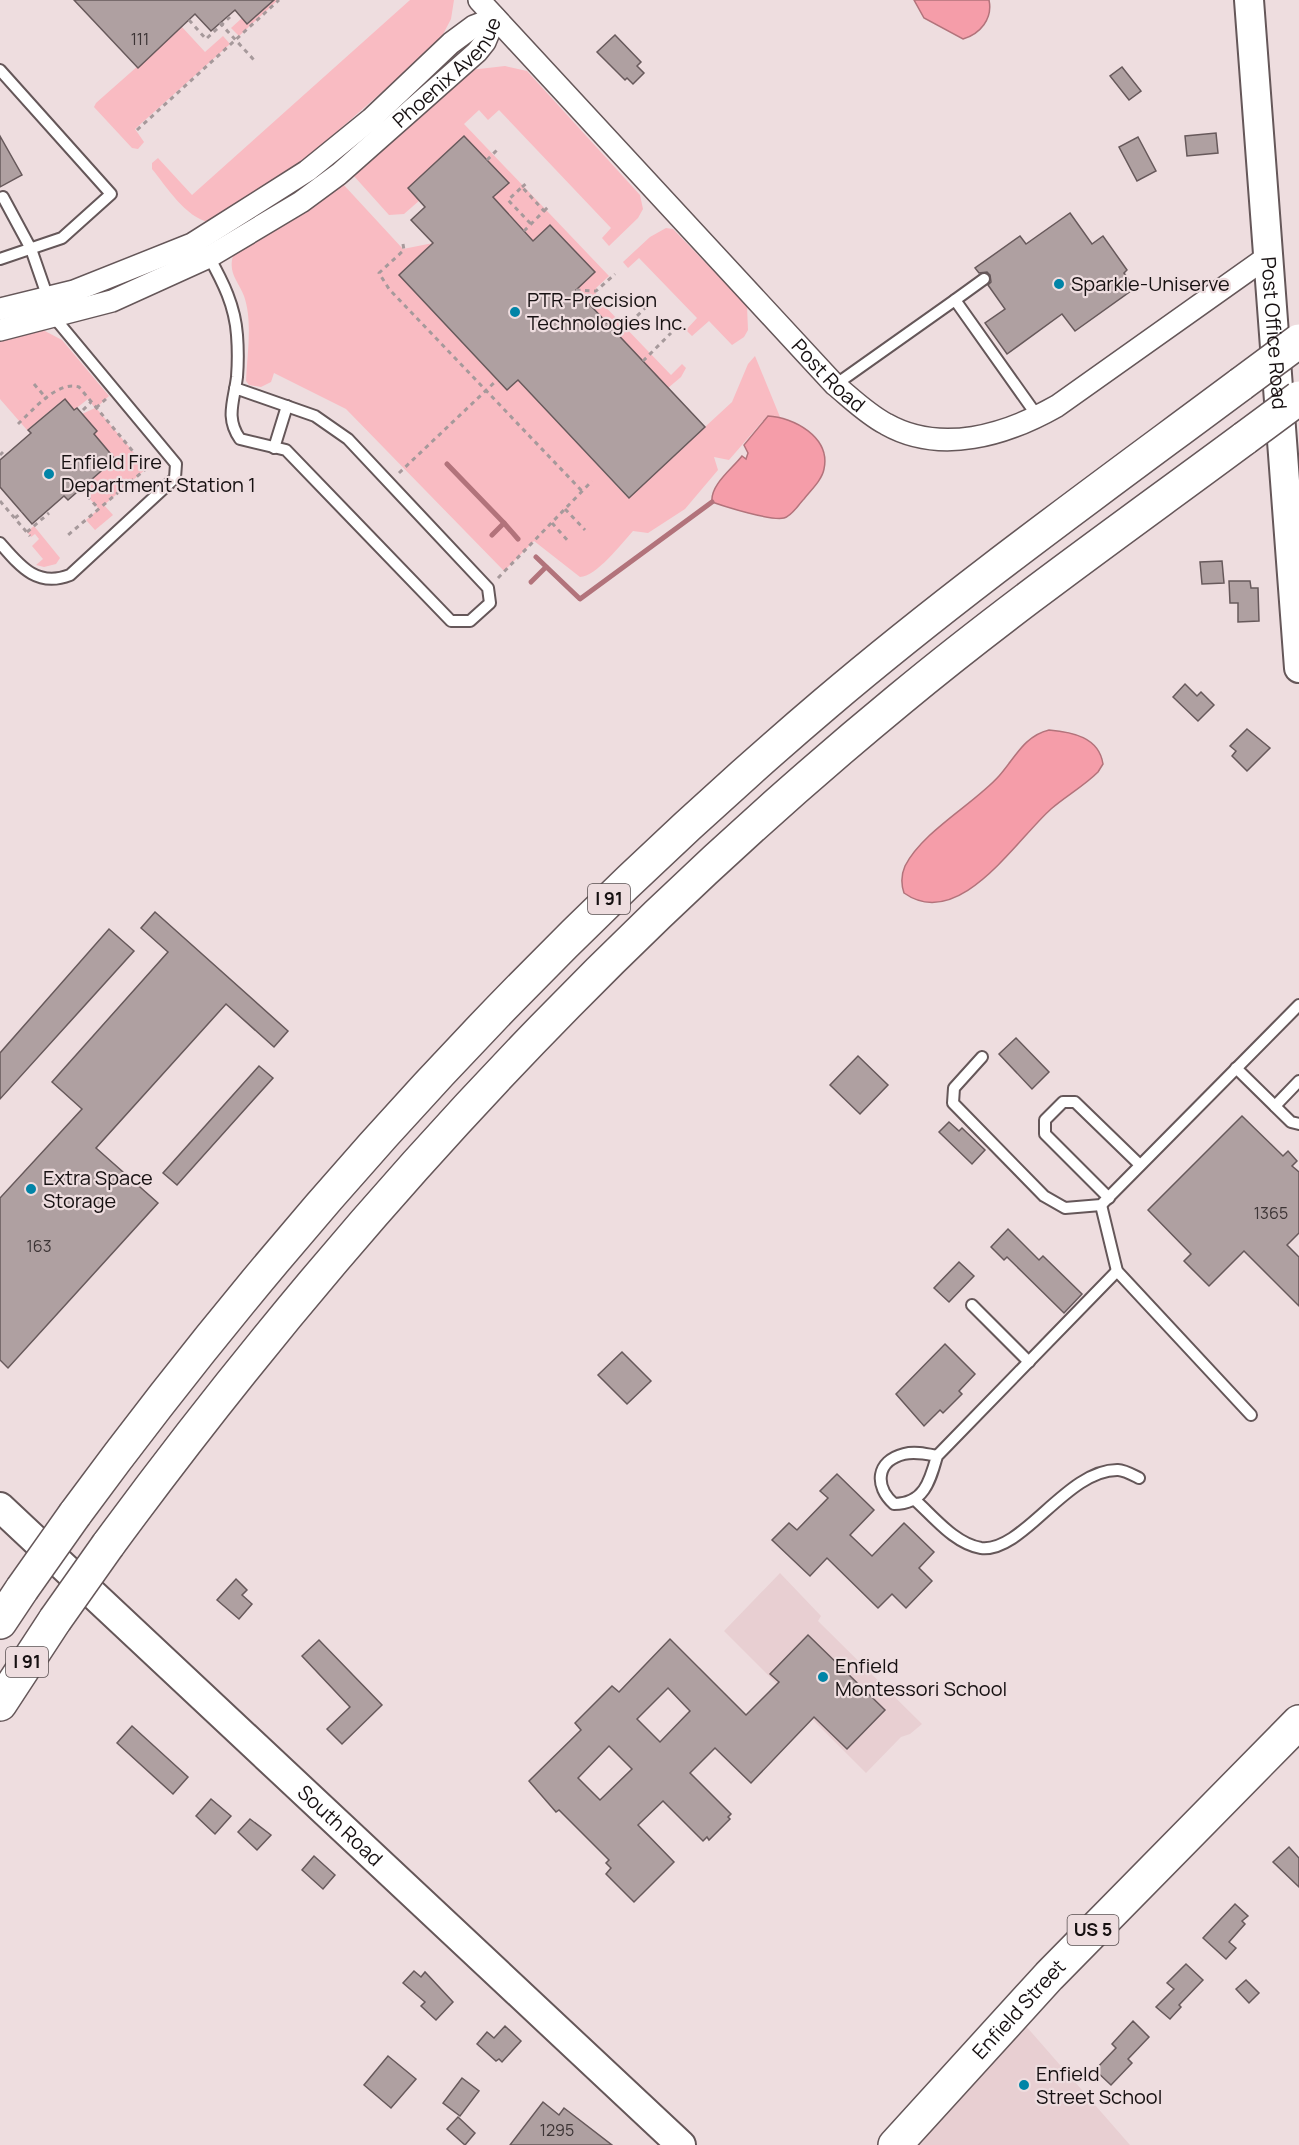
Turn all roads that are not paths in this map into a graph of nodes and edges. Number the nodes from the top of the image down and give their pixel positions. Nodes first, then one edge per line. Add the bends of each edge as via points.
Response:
1 (479, 0) edge
2 (1249, 0) edge
3 (495, 18) junction
4 (0, 70) edge
5 (3, 196) dead end
6 (31, 249) junction
7 (202, 249) junction
8 (1267, 257) junction
9 (0, 259) edge
10 (984, 279) dead end
11 (955, 300) junction
12 (50, 307) junction
13 (0, 309) edge
14 (0, 330) edge
15 (1299, 341) edge
16 (835, 385) junction
17 (235, 388) junction
18 (1299, 398) edge
19 (287, 406) junction
20 (1038, 417) junction
21 (274, 448) junction
22 (0, 543) edge
23 (1299, 668) edge
24 (1299, 1005) edge
25 (982, 1058) dead end
26 (1236, 1068) junction
27 (1299, 1081) edge
28 (1275, 1106) junction
29 (1299, 1124) edge
30 (1140, 1166) junction
31 (1105, 1202) junction
32 (1117, 1271) junction
33 (972, 1305) dead end
34 (1029, 1362) junction
35 (1251, 1415) dead end
36 (937, 1456) junction
37 (1139, 1478) dead end
38 (915, 1500) junction
39 (0, 1507) edge
40 (0, 1622) edge
41 (0, 1704) edge
42 (1299, 1722) edge
43 (681, 2145) edge
44 (895, 2145) edge

1 - 3 street, Post Road
2 - 8 main road, Post Office Road
3 - 7 street, Phoenix Avenue via 474,26 451,43 371,119
3 - 16 street, Post Road
4 - 6 lane via 111,194 62,238
5 - 6 lane
6 - 9 lane
6 - 12 lane
7 - 12 street, Phoenix Avenue via 74,291
7 - 17 lane via 227,290 237,334
8 - 20 street, Post Road
8 - 23 main road, Post Office Road
10 - 11 lane
11 - 16 lane
11 - 20 lane
12 - 13 street, Phoenix Avenue
12 - 14 street, Phoenix Avenue
12 - 22 lane via 176,464 175,478 64,577 46,579 30,574
15 - 40 main road, I 91, bridge via 1001,562 875,663 713,802 592,916 435,1075 315,1209 203,1346 75,1514
16 - 20 street, Post Road via 886,424 915,437 964,439 1002,432
17 - 19 lane
17 - 21 lane via 232,428 240,439
18 - 41 main road, I 91, bridge via 907,693 763,818 612,958 469,1104 375,1209 242,1370 108,1545
19 - 21 lane
19 - 21 lane via 315,416 348,439 488,588 490,603 470,621 451,621 286,450
24 - 26 lane
25 - 31 lane via 954,1088 953,1103 1044,1196 1065,1208
26 - 28 lane
26 - 30 lane
27 - 28 lane
28 - 29 lane via 1291,1122
30 - 31 lane
30 - 31 lane via 1076,1102 1063,1102 1045,1120 1045,1134
31 - 32 lane
32 - 34 lane
32 - 35 lane
33 - 34 lane
34 - 36 lane
36 - 38 lane via 931,1479
36 - 38 lane via 905,1454 892,1459 881,1472 880,1485 894,1504
37 - 38 lane via 1119,1470 1097,1476 1071,1489 997,1547 980,1548 956,1537
39 - 43 main road, South Road
42 - 44 main road, Enfield Street / US 5 via 1049,1976

